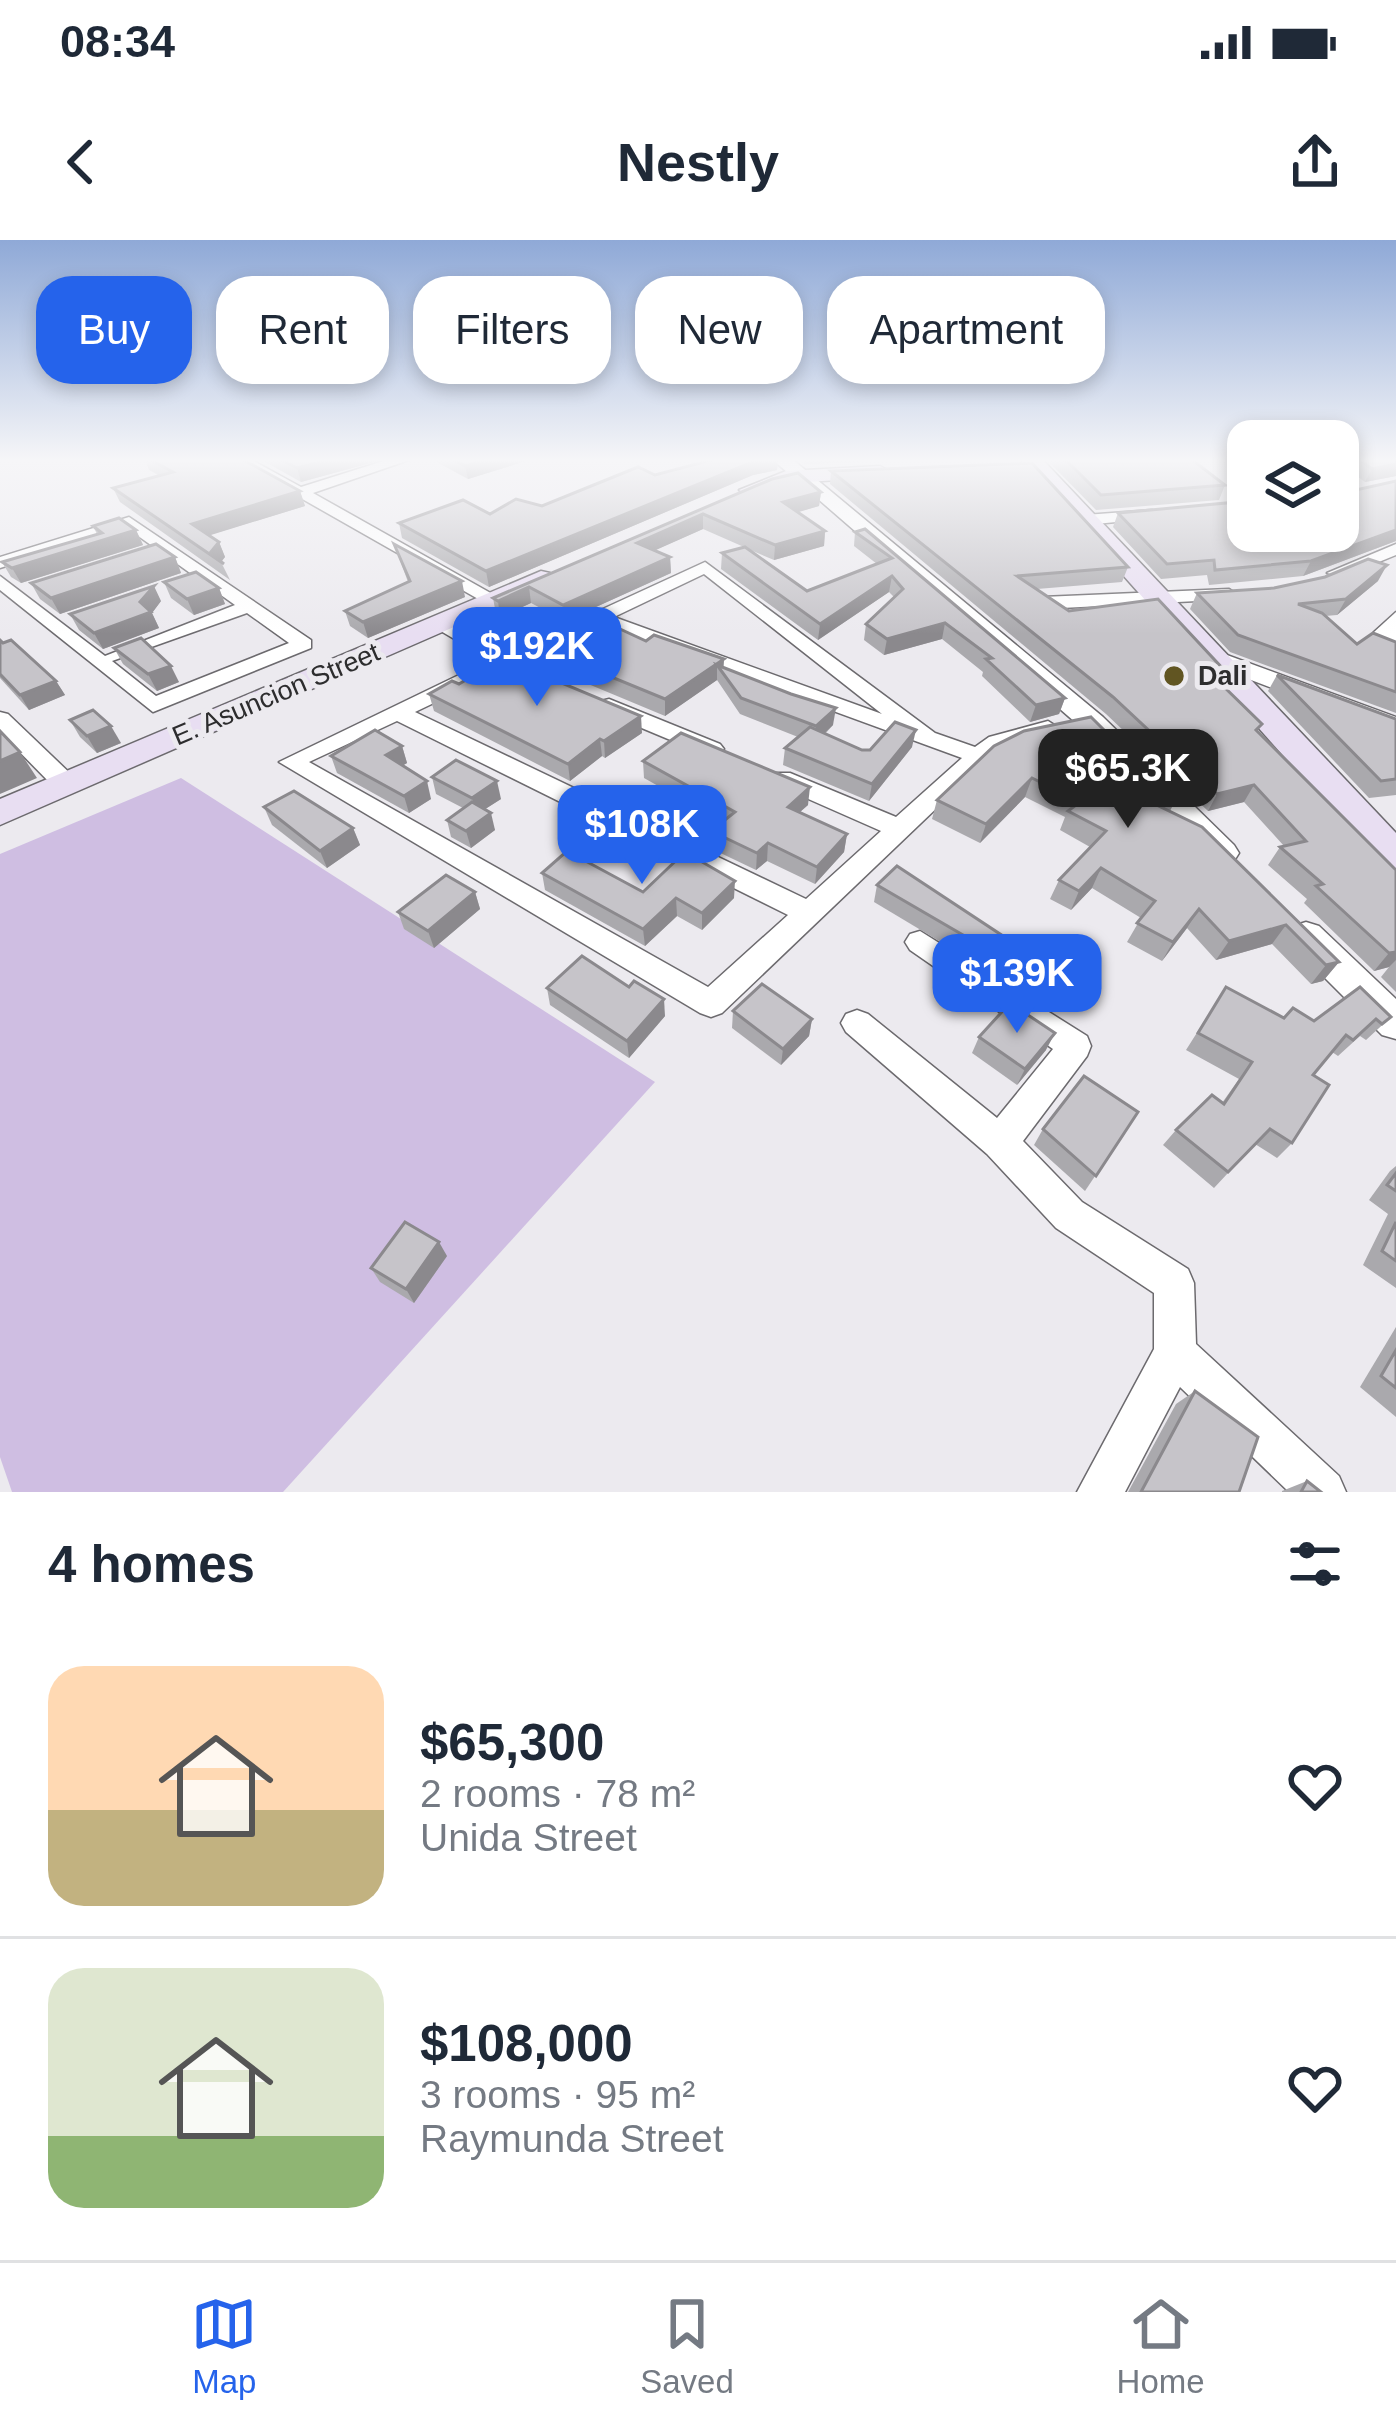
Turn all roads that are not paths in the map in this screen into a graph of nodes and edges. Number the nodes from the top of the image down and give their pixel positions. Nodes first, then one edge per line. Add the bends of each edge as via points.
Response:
1 (343, 517) edge
2 (850, 517) edge
3 (1082, 517) edge
4 (1115, 517) edge
5 (1085, 520) junction
6 (166, 548) junction
7 (1396, 549) edge
8 (145, 554) edge
9 (0, 563) edge
10 (557, 572) edge
11 (205, 575) junction
12 (184, 582) edge
13 (1309, 584) edge
14 (19, 588) edge
15 (1244, 594) edge
16 (494, 600) junction
17 (1156, 601) junction
18 (1042, 603) edge
19 (249, 606) junction
20 (598, 618) junction
21 (1396, 618) edge
22 (441, 623) junction
23 (1396, 641) edge
24 (1205, 653) junction
25 (99, 662) junction
26 (515, 666) junction
27 (235, 671) junction
28 (268, 698) junction
29 (592, 698) edge
30 (397, 712) junction
31 (0, 719) edge
32 (1093, 723) junction
33 (1396, 727) edge
34 (927, 737) junction
35 (978, 756) junction
36 (67, 784) junction
37 (0, 813) edge
38 (898, 828) junction
39 (1396, 856) edge
40 (1245, 875) edge
41 (1279, 908) edge
42 (809, 913) junction
43 (920, 943) dead end
44 (857, 1023) dead end
45 (1396, 1023) edge
46 (1000, 1142) junction
47 (1175, 1353) junction
48 (1100, 1492) edge
49 (1323, 1492) edge

1 - 16 street
2 - 32 street
3 - 5 main road
4 - 5 street
5 - 17 main road
6 - 8 street
6 - 9 street via 129,522
6 - 11 street
7 - 13 street
10 - 16 main road, E. Asuncion Street
11 - 12 street
11 - 19 street
14 - 25 street
15 - 17 street
16 - 22 main road, E. Asuncion Street
17 - 18 street
17 - 24 main road
19 - 25 street
19 - 27 street via 304,644
20 - 26 street
20 - 34 street
20 - 34 street via 705,567
21 - 23 street via 1381,636
22 - 26 street
22 - 28 main road, E. Asuncion Street
24 - 33 street
24 - 39 main road
25 - 27 street via 153,705
26 - 30 street
27 - 28 street
28 - 36 main road, E. Asuncion Street
29 - 38 street
30 - 42 street
30 - 42 street via 291,762 711,1004
31 - 36 street
32 - 35 street via 1020,734
32 - 40 street
34 - 35 street
35 - 38 street
36 - 37 main road, E. Asuncion Street
38 - 42 street
41 - 45 street
43 - 46 street via 1075,1046
44 - 46 street
46 - 47 street via 1070,1215 1174,1283
47 - 48 street
47 - 49 street

